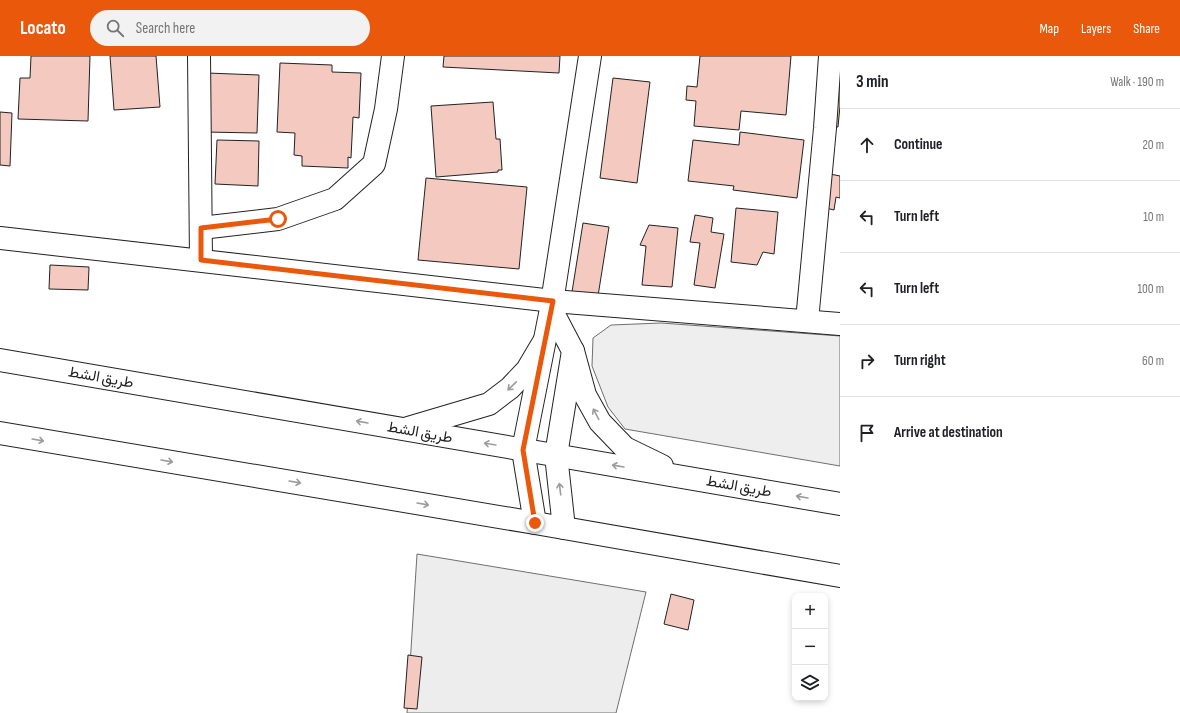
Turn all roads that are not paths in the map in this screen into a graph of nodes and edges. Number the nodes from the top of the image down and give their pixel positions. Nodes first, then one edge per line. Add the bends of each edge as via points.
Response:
1 (199, 56) edge
2 (392, 56) edge
3 (590, 56) edge
4 (830, 56) edge
5 (201, 228) junction
6 (0, 238) edge
7 (201, 260) junction
8 (552, 305) junction
9 (807, 321) junction
10 (840, 324) edge
11 (543, 343) junction
12 (573, 351) junction
13 (0, 360) edge
14 (403, 430) junction
15 (0, 433) edge
16 (523, 450) junction
17 (556, 455) junction
18 (683, 476) junction
19 (840, 504) edge
20 (535, 523) junction
21 (564, 528) junction
22 (840, 576) edge

1 - 5 main road
2 - 5 main road via 386,109 374,164 335,199 278,219
3 - 8 main road
4 - 9 main road
5 - 7 main road
6 - 7 main road
7 - 8 main road
8 - 9 main road
8 - 11 main road
8 - 12 main road
9 - 10 main road
11 -> 14 main road via 527,370 510,388 489,404
11 - 16 main road
12 - 17 main road
18 -> 12 main road via 625,448 600,422 586,395
14 -> 13 main road, طريق الشط
16 -> 14 main road, طريق الشط
15 -> 20 main road
16 - 17 main road, طريق الشط
16 - 20 main road
18 -> 17 main road, طريق الشط
21 -> 17 main road
19 -> 18 main road, طريق الشط
20 - 21 main road
21 - 22 main road

